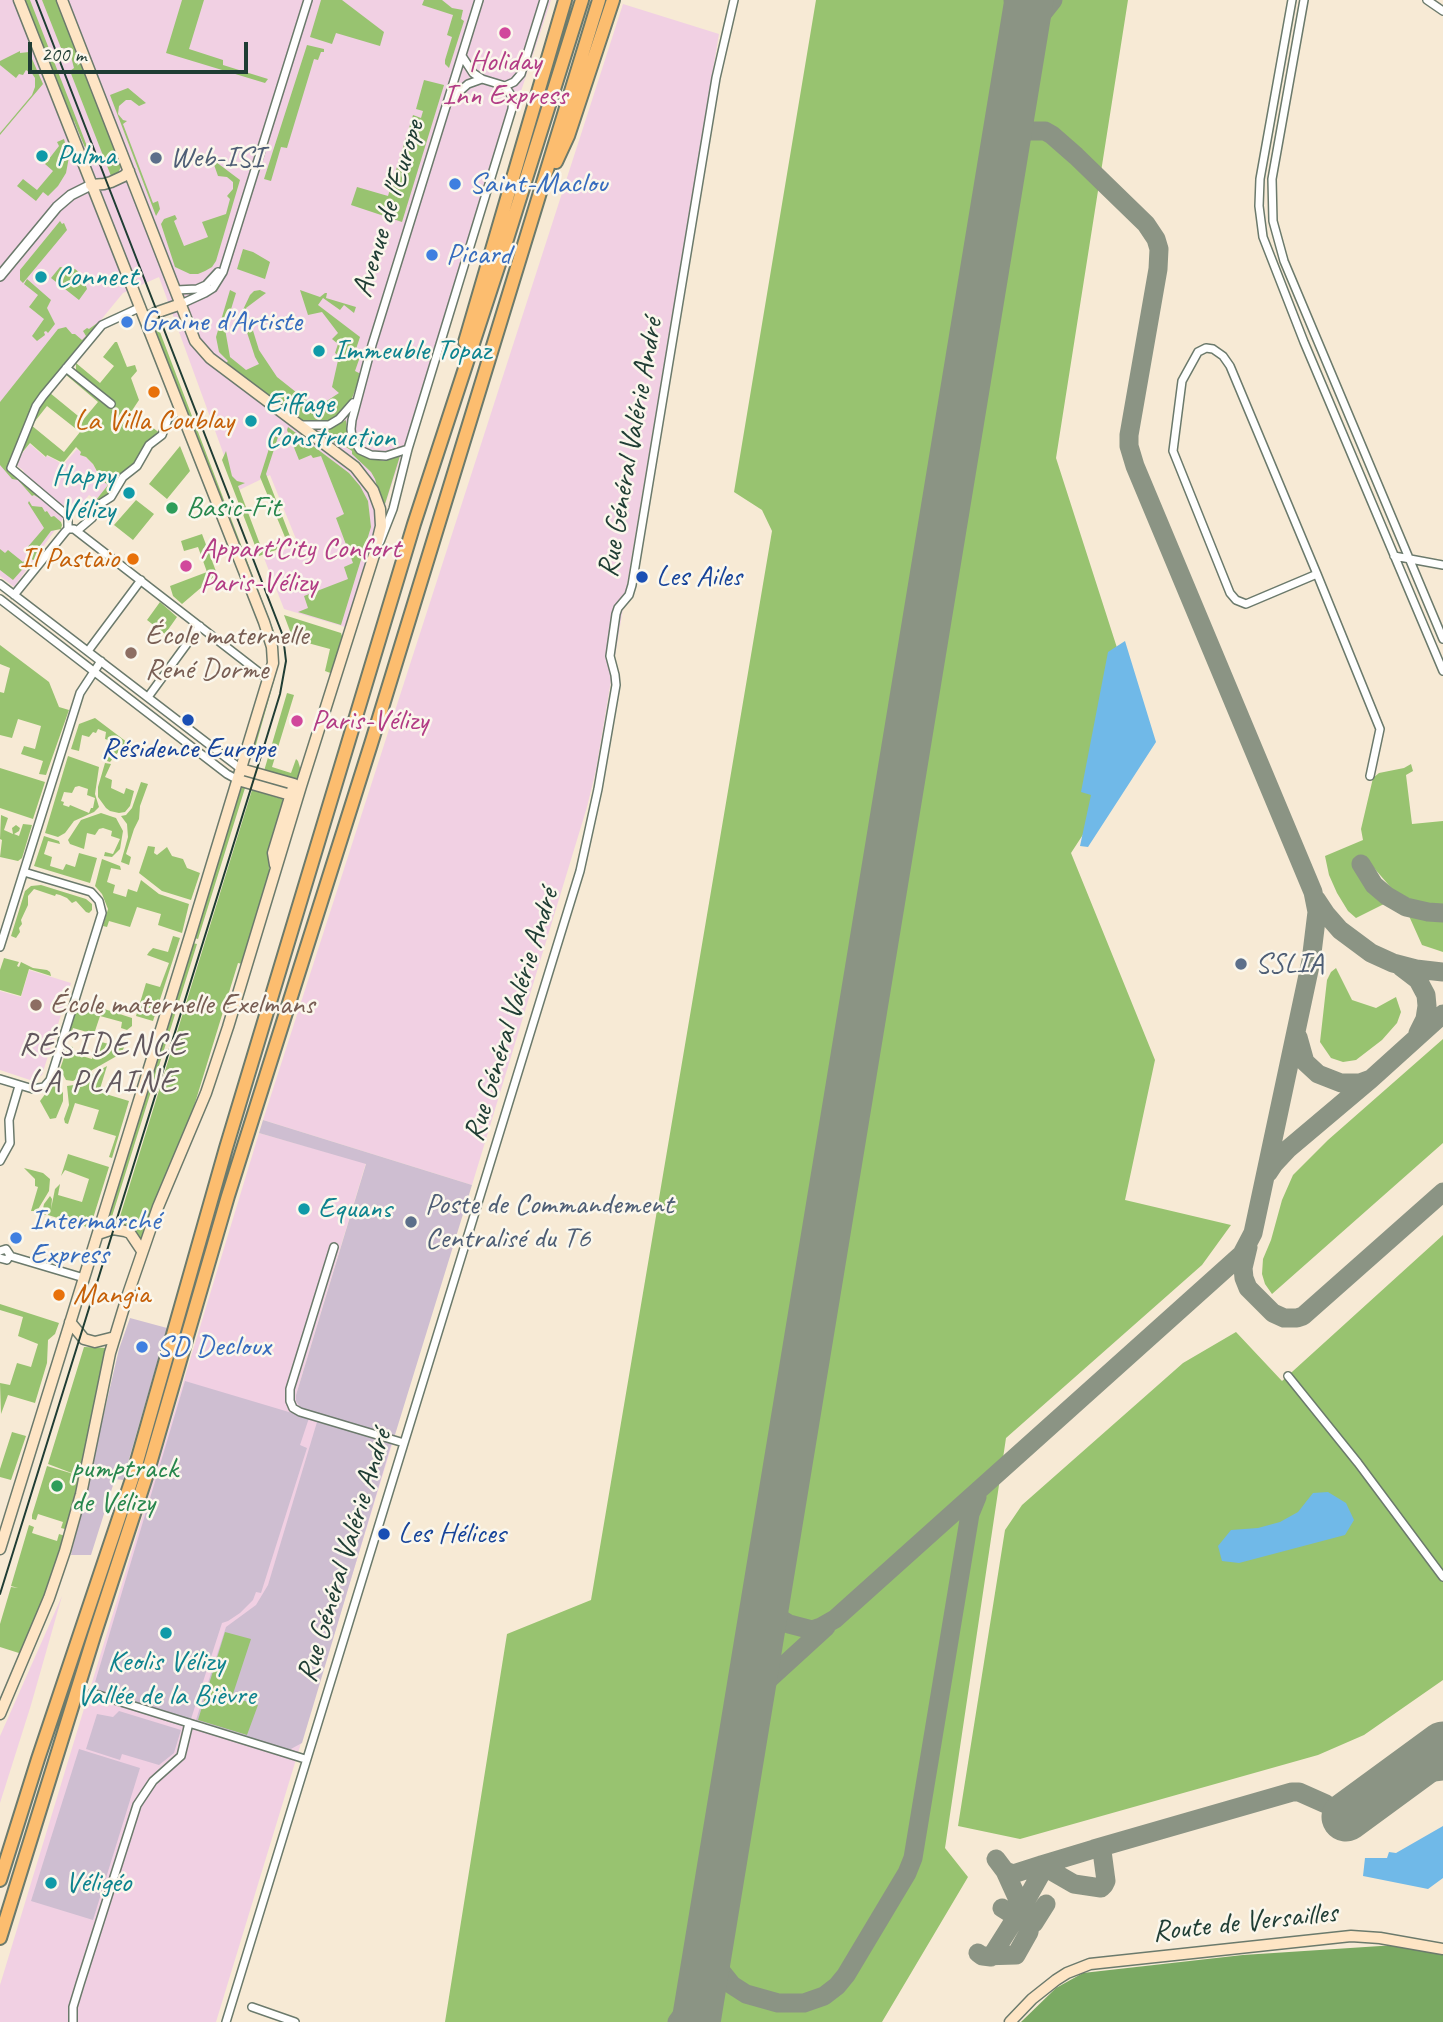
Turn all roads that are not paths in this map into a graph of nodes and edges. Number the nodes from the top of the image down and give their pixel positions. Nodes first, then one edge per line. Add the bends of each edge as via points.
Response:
1 (19, 0) edge
2 (62, 0) edge
3 (305, 0) edge
4 (480, 0) edge
5 (544, 0) edge
6 (558, 0) edge
7 (565, 0) edge
8 (582, 0) edge
9 (599, 0) edge
10 (613, 0) edge
11 (734, 0) edge
12 (1292, 0) edge
13 (1304, 0) edge
14 (1427, 0) edge
15 (1443, 12) edge
16 (552, 46) junction
17 (462, 57) junction
18 (482, 79) junction
19 (505, 86) junction
20 (448, 101) junction
21 (129, 171) junction
22 (91, 185) junction
23 (535, 207) junction
24 (226, 260) junction
25 (0, 276) edge
26 (176, 290) junction
27 (181, 304) junction
28 (141, 307) junction
29 (145, 319) junction
30 (66, 368) junction
31 (359, 394) junction
32 (111, 404) dead end
33 (180, 410) junction
34 (446, 424) junction
35 (300, 425) junction
36 (408, 449) junction
37 (68, 529) junction
38 (78, 530) junction
39 (374, 555) junction
40 (1394, 556) junction
41 (1410, 559) junction
42 (1443, 565) edge
43 (1317, 574) junction
44 (141, 580) junction
45 (0, 584) edge
46 (14, 595) junction
47 (0, 599) edge
48 (200, 626) junction
49 (1443, 639) edge
50 (88, 651) junction
51 (101, 661) junction
52 (1443, 671) edge
53 (93, 672) junction
54 (269, 680) junction
55 (148, 698) junction
56 (242, 769) junction
57 (1370, 776) dead end
58 (238, 780) junction
59 (294, 796) junction
60 (24, 872) junction
61 (0, 947) edge
62 (0, 1079) edge
63 (19, 1086) junction
64 (0, 1161) edge
65 (97, 1234) junction
66 (334, 1247) dead end
67 (0, 1251) edge
68 (142, 1251) junction
69 (10, 1256) junction
70 (0, 1258) edge
71 (84, 1278) junction
72 (70, 1322) junction
73 (115, 1337) junction
74 (1288, 1376) dead end
75 (404, 1443) junction
76 (0, 1549) edge
77 (1443, 1577) edge
78 (92, 1693) dead end
79 (0, 1714) edge
80 (189, 1723) junction
81 (305, 1759) junction
82 (0, 1880) edge
83 (0, 1938) edge
84 (1443, 1949) edge
85 (252, 2007) dead end
86 (73, 2022) edge
87 (226, 2022) edge
88 (295, 2022) edge
89 (1010, 2022) edge

1 - 22 main road
2 - 21 main road
3 - 24 street
4 - 17 street, Avenue de l'Europe
5 - 19 street via 521,75
6 - 16 highway via 551,22
7 - 16 highway
8 - 34 highway
9 - 23 highway
10 - 23 highway via 568,136
11 - 75 street, Rue Général Valérie André via 716,78 632,585 616,614 610,656 616,685 580,870
12 - 40 street via 1261,179 1263,237
13 - 41 street via 1272,179 1273,221 1284,261
14 - 15 street
16 - 34 highway via 454,380
17 - 18 street
17 - 20 street, Avenue de l'Europe
18 - 19 street
18 - 20 street via 460,89
19 - 36 street via 513,98 512,109
20 - 31 street, Avenue de l'Europe
21 - 22 main road via 111,182
21 - 26 main road
22 - 25 street via 57,207
22 - 28 main road
23 - 83 highway
24 - 26 street via 206,285
24 - 27 street via 213,288
26 - 27 main road
27 - 29 main road
27 - 35 main road via 195,341 210,359
28 - 29 main road
28 - 30 street via 102,325
29 - 33 main road
30 - 32 street
30 - 37 street via 36,406 11,468 68,516
31 - 35 street, Avenue de l'Europe via 329,425
31 - 36 street, Avenue de l'Europe via 351,429 360,450 386,456
33 - 38 street via 168,419 162,435 145,450 138,466
33 - 54 main road via 264,622 272,647
34 - 82 highway via 226,1148 143,1443
35 - 39 main road via 355,467 373,490 381,526
36 - 39 street via 393,509
37 - 38 street
37 - 46 street
38 - 44 street
39 - 59 main road
40 - 41 street
40 - 52 street
41 - 42 street
41 - 49 street
43 - 43 street via 1246,604 1230,593 1173,451 1182,381 1198,352 1213,349 1230,366
43 - 57 street via 1380,729
44 - 48 street
44 - 50 street
45 - 46 street
46 - 50 street
47 - 53 street
48 - 54 street
48 - 55 street
50 - 51 street
51 - 53 street
51 - 55 street
53 - 58 street
53 - 60 street via 80,693
54 - 56 main road
55 - 56 street
56 - 58 main road
56 - 59 main road via 294,784
58 - 59 main road
58 - 65 main road
59 - 68 main road via 276,870 206,1093
60 - 61 street
60 - 63 street via 91,892 102,913 50,1080 44,1087
62 - 63 street
63 - 64 street via 9,1120 10,1143
65 - 68 main road via 125,1231
65 - 71 main road
66 - 75 street via 289,1401 300,1412
67 - 69 street via 6,1249
68 - 73 main road
69 - 70 street
69 - 71 street
71 - 72 main road
72 - 73 main road via 84,1339 95,1342
72 - 76 main road
73 - 79 main road via 65,1551
74 - 77 street
75 - 81 street, Rue Général Valérie André
78 - 80 street
80 - 81 street
80 - 86 street via 181,1756 153,1781 137,1805 80,1984
81 - 87 street, Rue Général Valérie André
84 - 89 main road, Route de Versailles via 1351,1936 1090,1964 1056,1980
85 - 88 street

